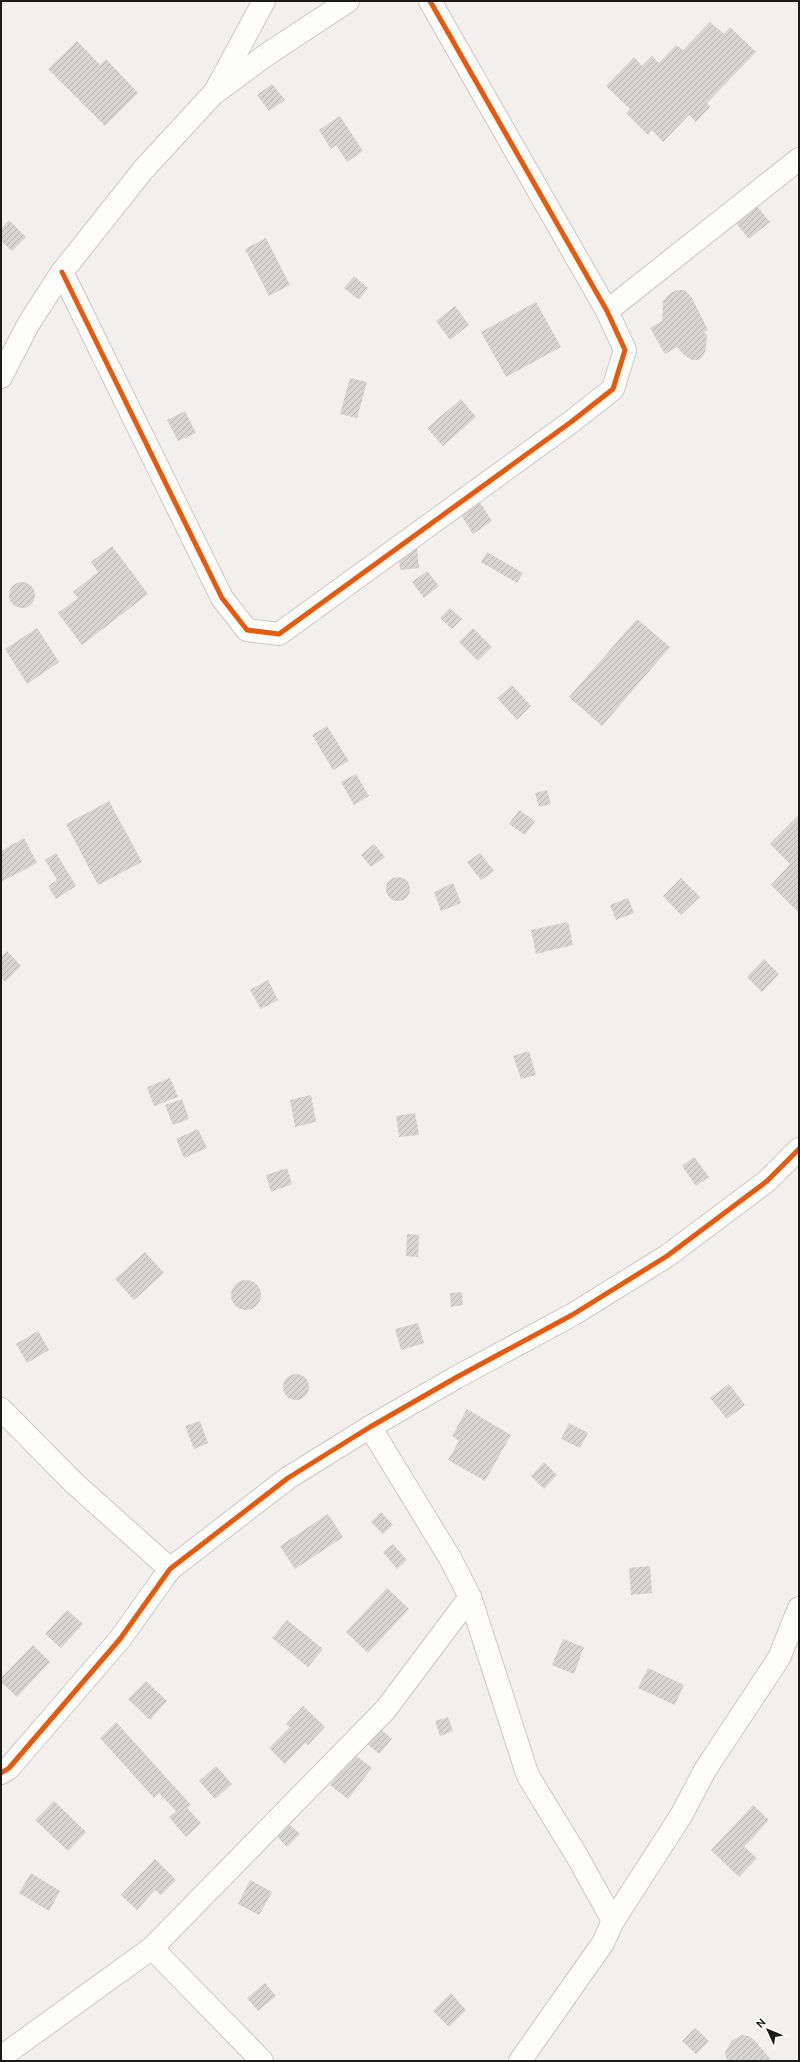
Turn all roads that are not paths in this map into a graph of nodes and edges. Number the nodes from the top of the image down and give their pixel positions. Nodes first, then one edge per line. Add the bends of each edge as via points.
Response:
1 (264, 1) edge
2 (348, 1) edge
3 (430, 1) edge
4 (213, 94) junction
5 (799, 160) edge
6 (62, 272) junction
7 (608, 311) junction
8 (1, 377) edge
9 (799, 1149) edge
10 (1, 1409) edge
11 (370, 1427) junction
12 (170, 1569) junction
13 (470, 1597) junction
14 (799, 1608) edge
15 (789, 1657) edge
16 (1, 1773) edge
17 (613, 1921) junction
18 (152, 1948) junction
19 (1, 2057) edge
20 (262, 2061) edge
21 (520, 2061) edge

1 - 4 street
2 - 4 street
3 - 7 street
4 - 6 street via 143,170
5 - 7 street
6 - 7 street via 222,598 248,630 279,634 613,389 625,350
6 - 8 street via 29,323
9 - 11 street via 767,1180 667,1256 572,1315
10 - 12 street via 74,1483
11 - 12 street via 288,1478
11 - 13 street via 450,1558
12 - 16 street via 120,1639 9,1768
13 - 17 street via 528,1776
13 - 18 street via 386,1708
14 - 15 street
15 - 17 street via 706,1770 682,1814
17 - 21 street via 603,1943
18 - 19 street
18 - 20 street

